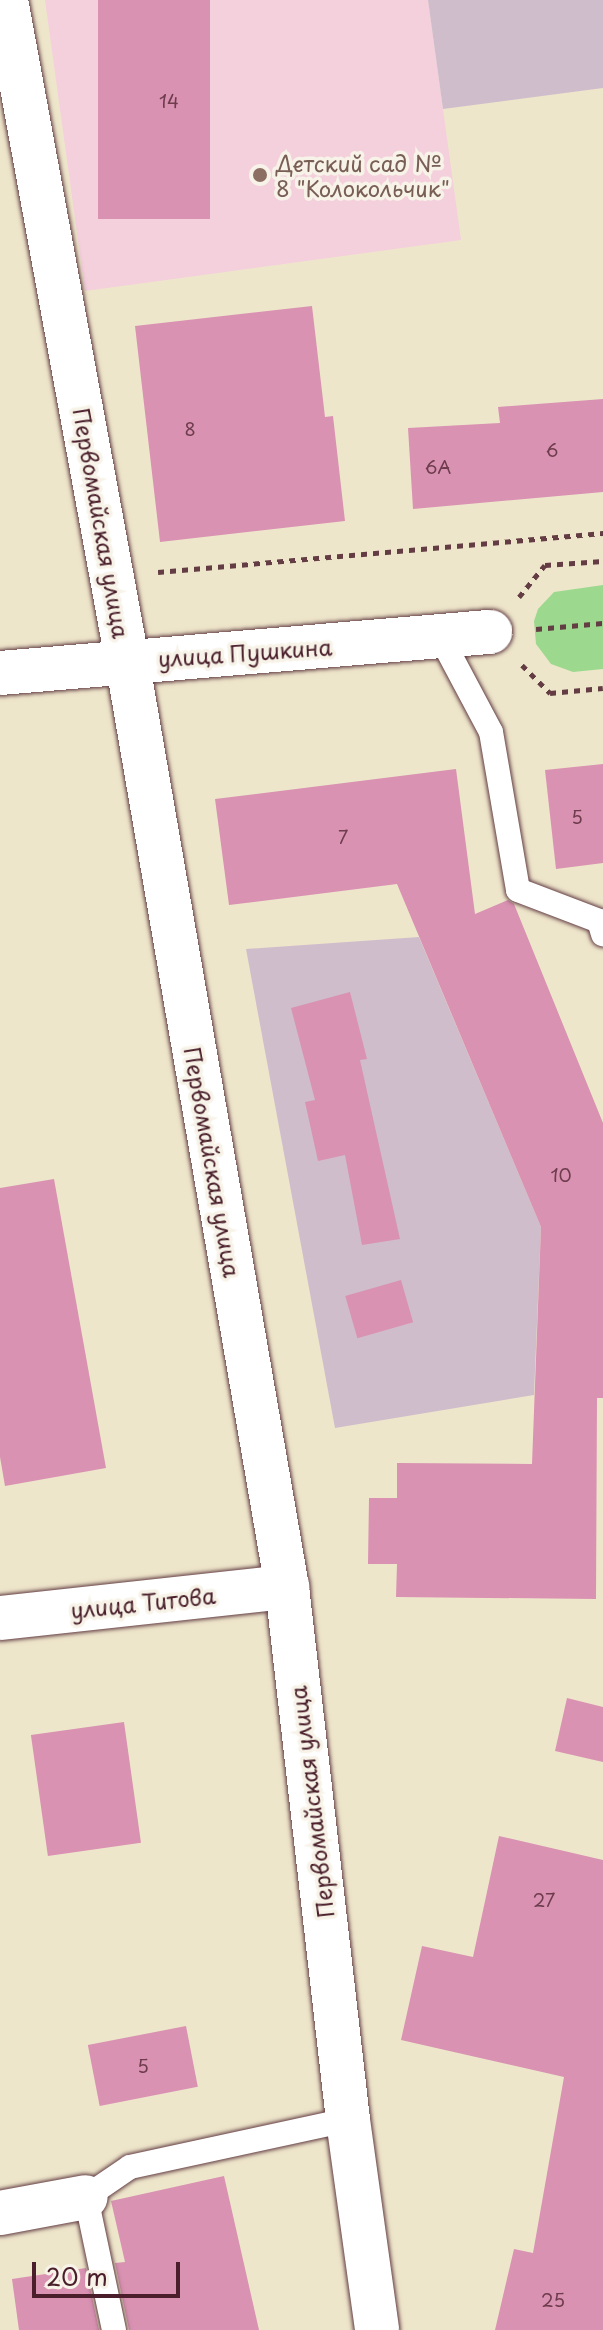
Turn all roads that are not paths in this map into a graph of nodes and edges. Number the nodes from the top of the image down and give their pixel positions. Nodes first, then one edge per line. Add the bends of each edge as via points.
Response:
1 (6, 0) edge
2 (490, 632) road end
3 (441, 638) junction
4 (127, 660) junction
5 (0, 673) edge
6 (603, 934) edge
7 (287, 1587) junction
8 (0, 1618) edge
9 (348, 2120) junction
10 (86, 2197) junction
11 (0, 2213) edge
12 (114, 2330) edge
13 (377, 2330) edge

1 - 4 street, Первомайская улица
2 - 3 street, улица Пушкина
3 - 4 street, улица Пушкина
3 - 6 lane via 491,732 518,890 599,921
4 - 5 street, улица Пушкина
4 - 7 street, Первомайская улица
7 - 8 street, улица Титова
7 - 9 street, Первомайская улица
9 - 10 lane via 130,2167
9 - 13 street, Первомайская улица
10 - 11 street
10 - 12 lane

